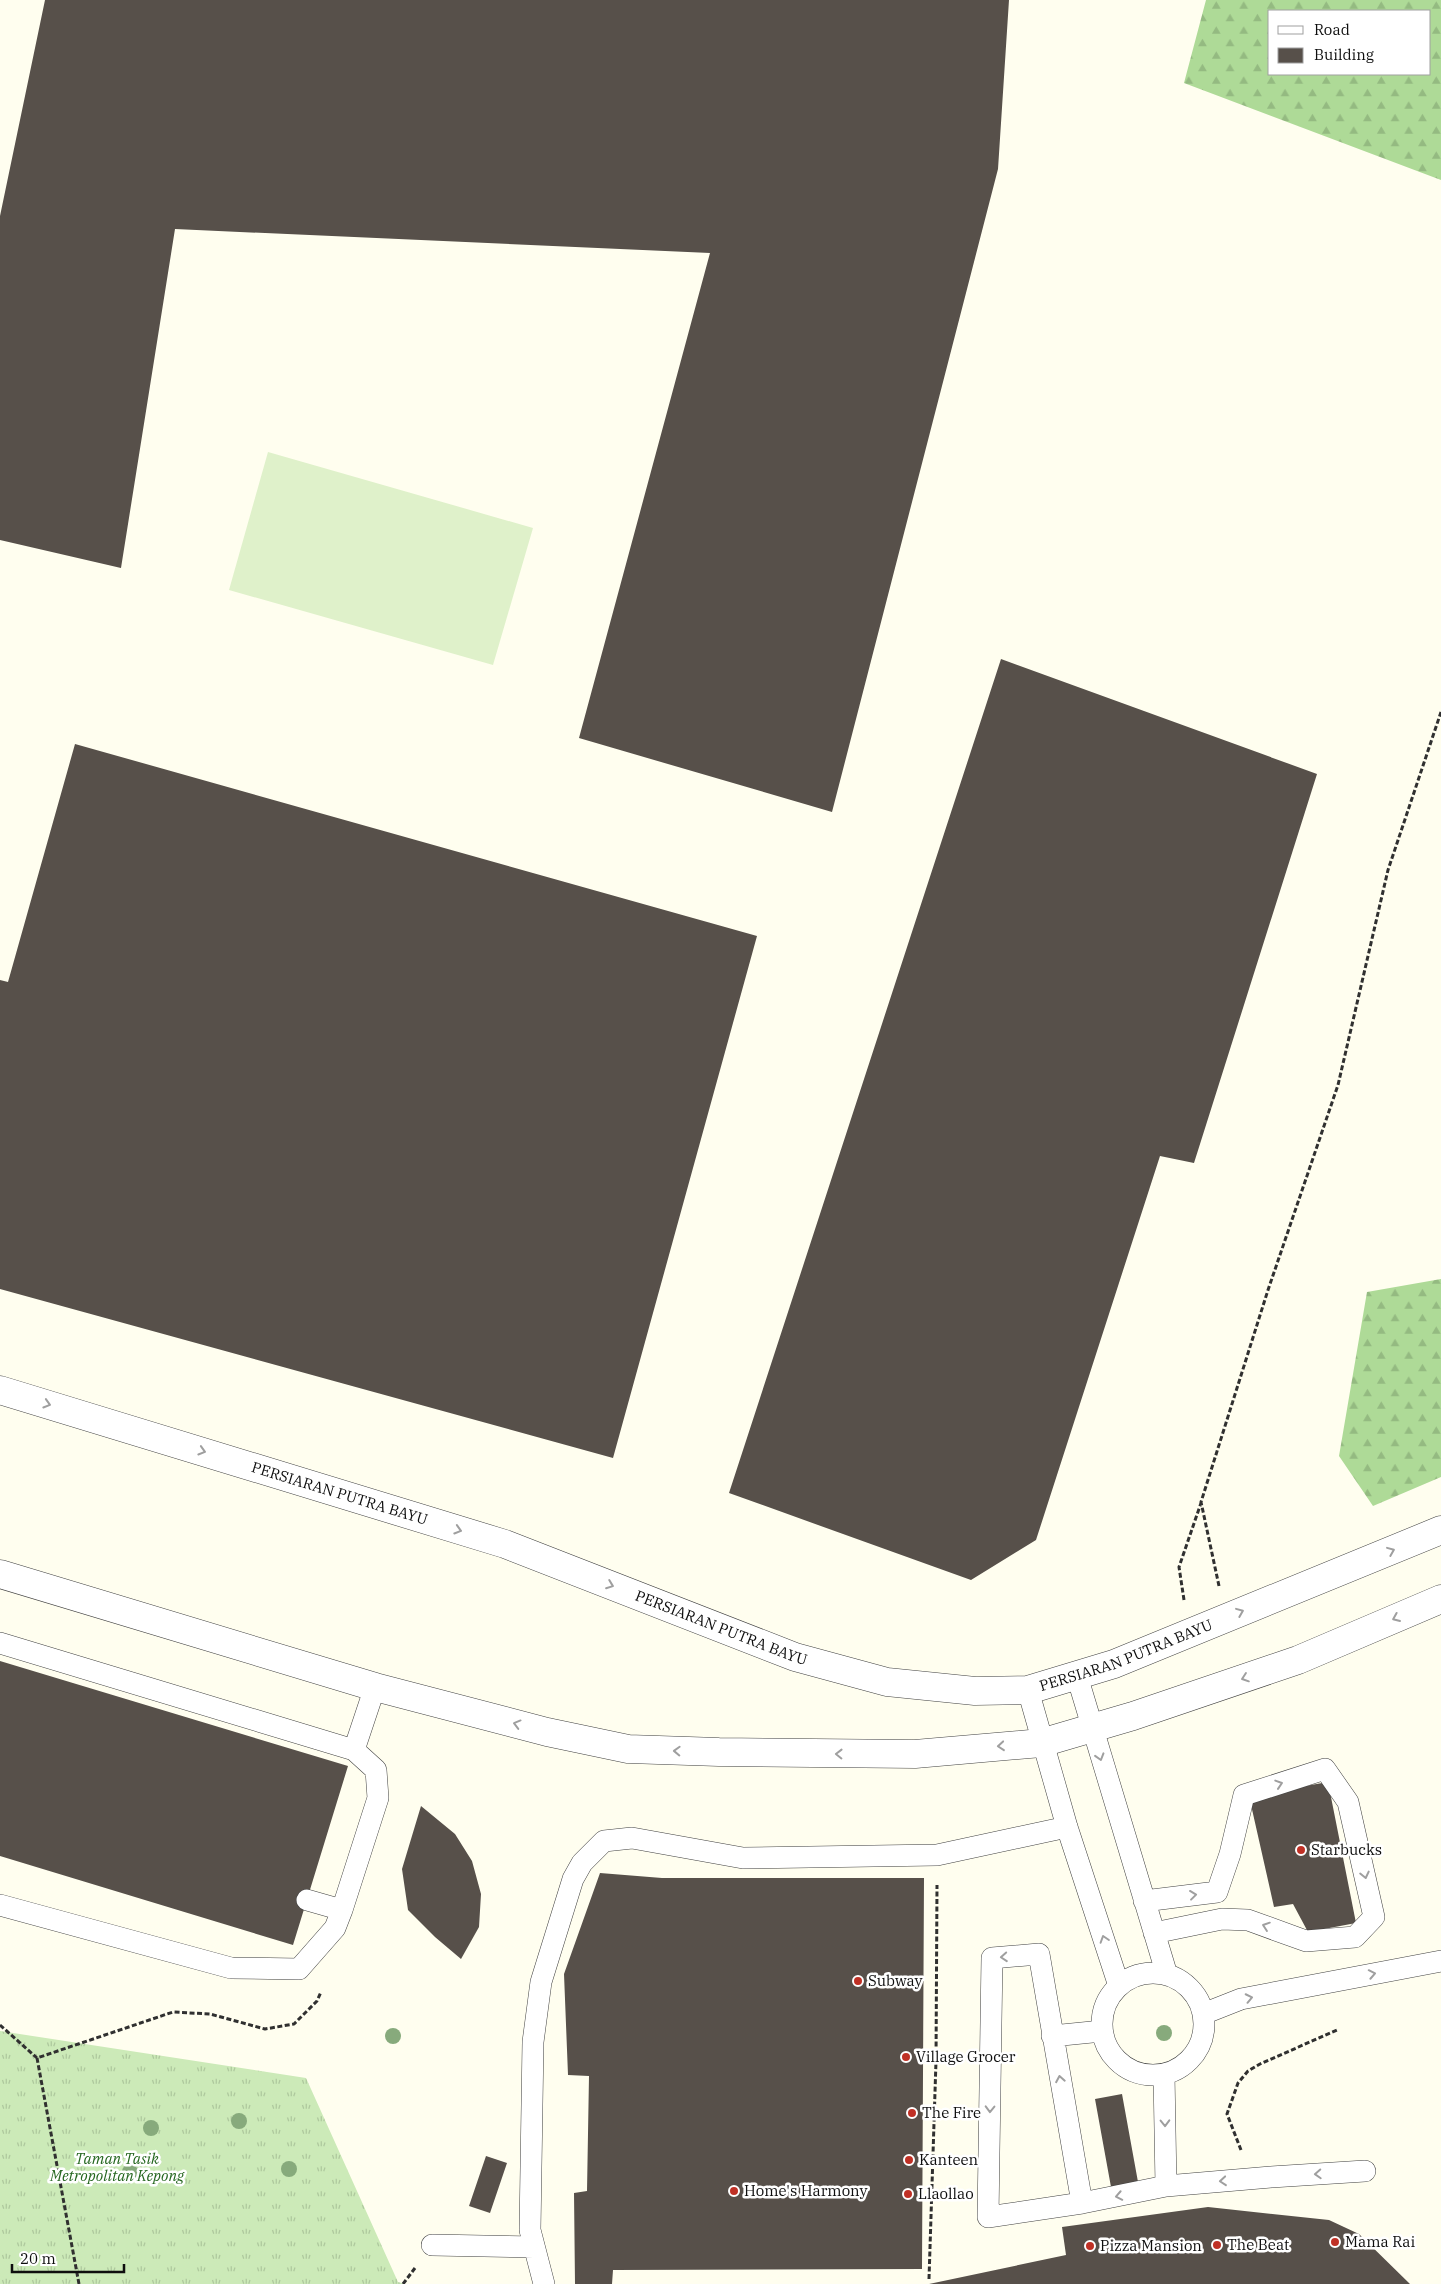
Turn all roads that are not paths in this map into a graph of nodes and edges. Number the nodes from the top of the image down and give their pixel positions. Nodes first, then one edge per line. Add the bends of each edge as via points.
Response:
1 (0, 1390) edge
2 (1441, 1530) edge
3 (0, 1574) edge
4 (1441, 1599) edge
5 (0, 1643) edge
6 (1077, 1676) junction
7 (375, 1687) junction
8 (1028, 1690) junction
9 (1091, 1728) junction
10 (1041, 1743) junction
11 (354, 1750) junction
12 (1067, 1827) junction
13 (307, 1900) dead end
14 (1144, 1901) junction
15 (0, 1905) edge
16 (342, 1910) junction
17 (1154, 1933) junction
18 (1441, 1961) edge
19 (1167, 1975) junction
20 (1119, 1986) junction
21 (1203, 2014) junction
22 (1102, 2031) junction
23 (1052, 2036) junction
24 (1164, 2074) junction
25 (1365, 2171) dead end
26 (1166, 2186) junction
27 (1082, 2203) junction
28 (432, 2245) dead end
29 (534, 2247) junction
30 (544, 2284) edge

1 -> 8 street, PERSIARAN PUTRA BAYU via 505,1544 795,1657 887,1682 975,1690
6 -> 2 street, PERSIARAN PUTRA BAYU
3 - 7 street
4 -> 9 street via 1298,1660
5 - 11 lane
6 - 8 street, PERSIARAN PUTRA BAYU
6 - 9 lane
10 -> 7 street via 914,1754 628,1749 547,1732
7 - 11 lane
8 - 10 lane
9 - 10 street
9 -> 14 lane
10 - 12 lane
11 - 16 lane via 376,1770 378,1798
20 -> 12 lane
12 - 29 lane via 937,1855 743,1858 632,1838 604,1841 582,1863 573,1879 541,1982 533,2052 530,2230
13 - 16 lane
14 - 17 lane
14 -> 17 lane via 1217,1892 1244,1796 1325,1769 1348,1802 1374,1917 1356,1937 1306,1940 1248,1920 1222,1919
15 - 16 lane via 231,1968 299,1969 335,1928
17 - 19 lane
21 -> 18 lane via 1241,1999
19 - 20 lane via 1150,1973
19 - 21 lane via 1183,1983 1196,1997
20 - 22 lane via 1109,1999
21 - 24 lane via 1204,2030 1192,2058 1179,2069
22 - 23 lane
22 - 24 lane via 1107,2048 1131,2071 1147,2075
27 -> 23 lane
23 -> 27 lane via 1039,1954 992,1958 988,2217
24 -> 26 lane
25 -> 26 lane
26 -> 27 lane
28 - 29 lane
29 - 30 lane

